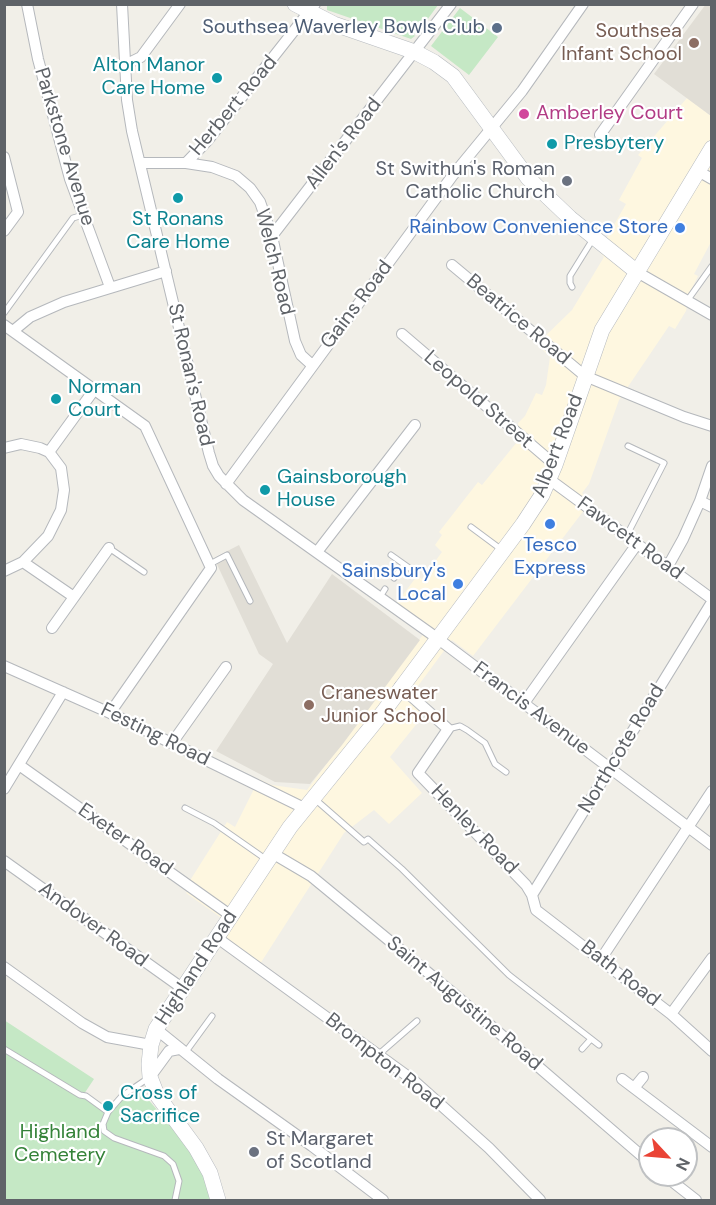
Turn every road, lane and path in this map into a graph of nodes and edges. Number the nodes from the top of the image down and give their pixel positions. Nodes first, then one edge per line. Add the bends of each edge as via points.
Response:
1 (27, 4) edge
2 (122, 4) edge
3 (180, 4) edge
4 (295, 4) edge
5 (451, 4) edge
6 (583, 4) edge
7 (693, 4) edge
8 (313, 9) edge
9 (415, 52) junction
10 (125, 65) junction
11 (492, 129) junction
12 (600, 135) dead end
13 (711, 148) edge
14 (4, 157) edge
15 (140, 163) junction
16 (186, 163) junction
17 (705, 175) edge
18 (83, 215) junction
19 (4, 231) edge
20 (272, 236) junction
21 (594, 237) junction
22 (452, 265) dead end
23 (711, 266) edge
24 (166, 271) junction
25 (637, 272) junction
26 (572, 287) dead end
27 (110, 288) junction
28 (687, 301) junction
29 (4, 313) edge
30 (711, 315) edge
31 (9, 328) edge
32 (402, 334) dead end
33 (312, 365) junction
34 (585, 376) junction
35 (94, 390) junction
36 (415, 425) dead end
37 (711, 426) edge
38 (628, 446) dead end
39 (4, 448) edge
40 (49, 452) junction
41 (555, 465) junction
42 (711, 466) edge
43 (549, 479) junction
44 (226, 484) junction
45 (700, 501) junction
46 (711, 507) edge
47 (471, 527) dead end
48 (626, 537) junction
49 (637, 544) junction
50 (109, 548) joint
51 (503, 551) junction
52 (317, 552) junction
53 (391, 555) dead end
54 (23, 562) junction
55 (210, 564) junction
56 (404, 565) junction
57 (668, 566) junction
58 (4, 572) edge
59 (144, 572) dead end
60 (415, 572) dead end
61 (394, 578) dead end
62 (74, 597) junction
63 (711, 600) edge
64 (250, 601) dead end
65 (52, 628) dead end
66 (437, 638) junction
67 (4, 666) edge
68 (226, 667) dead end
69 (400, 686) junction
70 (63, 692) junction
71 (524, 703) junction
72 (110, 713) junction
73 (448, 729) junction
74 (172, 743) junction
75 (19, 765) junction
76 (611, 769) junction
77 (506, 772) dead end
78 (4, 789) edge
79 (711, 791) edge
80 (309, 803) junction
81 (185, 808) dead end
82 (687, 827) junction
83 (711, 845) edge
84 (270, 856) junction
85 (4, 861) edge
86 (532, 896) junction
87 (230, 915) junction
88 (216, 937) junction
89 (711, 958) edge
90 (601, 959) junction
91 (4, 968) edge
92 (182, 988) junction
93 (670, 1014) junction
94 (212, 1016) dead end
95 (417, 1021) dead end
96 (156, 1029) junction
97 (591, 1039) junction
98 (152, 1045) junction
99 (599, 1045) dead end
100 (4, 1049) edge
101 (582, 1049) dead end
102 (182, 1051) junction
103 (711, 1051) edge
104 (378, 1055) junction
105 (150, 1077) junction
106 (643, 1077) dead end
107 (622, 1079) dead end
108 (634, 1088) junction
109 (108, 1112) junction
110 (711, 1147) edge
111 (638, 1153) edge
112 (682, 1197) edge
113 (378, 1199) edge
114 (175, 1200) edge
115 (218, 1200) edge
116 (540, 1200) edge
117 (696, 1200) edge

1 - 18 street, Parkstone Avenue via 38,59
2 - 10 street, St Ronan's Road
3 - 10 street via 141,57
4 - 8 main road
5 - 9 street, Allen's Road
6 - 11 street, Gains Road
7 - 12 street
8 - 9 main road via 334,24
8 - 16 street, Herbert Road
9 - 11 main road via 453,76
9 - 20 street, Allen's Road
10 - 15 street, St Ronan's Road via 127,100
11 - 21 main road via 528,178
11 - 33 street, Gains Road via 453,175
13 - 17 main road, Albert Road
14 - 19 street via 18,212
15 - 16 street, Herbert Road
15 - 24 street, St Ronan's Road
16 - 20 street, Welch Road via 212,167 244,182 260,202
17 - 25 main road, Albert Road
18 - 27 street, Parkstone Avenue
18 - 29 lane via 73,218
20 - 33 street, Welch Road via 292,332 301,355
21 - 25 main road
21 - 26 lane via 570,276
22 - 34 street, Beatrice Road
23 - 28 lane
24 - 27 street
24 - 44 street, St Ronan's Road via 209,453
25 - 28 street
25 - 34 main road, Albert Road via 602,330
27 - 31 street via 64,302
28 - 30 street
31 - 35 street
32 - 41 street, Leopold Street
33 - 44 street, Gains Road
34 - 37 street, Beatrice Road
34 - 41 main road, Albert Road
35 - 40 street
35 - 55 street via 145,426
36 - 52 street
38 - 48 lane via 664,462
39 - 40 street via 21,444
40 - 54 street via 64,478 61,510 48,536
41 - 43 main road, Albert Road
42 - 45 street
43 - 48 street, Fawcett Road
43 - 51 main road, Albert Road
44 - 52 street, St Ronan's Road
45 - 46 street
45 - 57 street
47 - 51 lane
48 - 49 street, Fawcett Road
49 - 57 street, Fawcett Road
49 - 71 street
50 - 59 lane
50 - 62 street
51 - 66 main road, Albert Road
52 - 66 street, St Ronan's Road via 382,593
53 - 56 lane
54 - 58 street
54 - 62 street
55 - 64 lane via 227,555
55 - 72 street via 211,568
56 - 60 lane
56 - 61 lane
57 - 63 street, Fawcett Road
62 - 65 street
63 - 76 street, Northcote Road
66 - 69 main road, Albert Road
66 - 71 street, Francis Avenue
67 - 70 street, Festing Road
68 - 74 street
69 - 73 street
69 - 80 main road, Albert Road
70 - 72 street, Festing Road
70 - 75 street
71 - 76 street, Francis Avenue
72 - 74 street, Festing Road
73 - 77 lane via 460,726 485,743 495,764
73 - 86 street, Henley Road via 418,773 526,885
74 - 80 street, Festing Road
75 - 78 street
75 - 87 street, Exeter Road
76 - 82 street, Francis Avenue
76 - 86 street, Northcote Road
79 - 82 street
80 - 84 main road, Highland Road
80 - 97 lane via 364,842 368,839 509,975
81 - 84 lane
82 - 83 street, Francis Avenue
82 - 90 street
84 - 87 main road, Highland Road
84 - 111 street, Saint Augustine Road via 311,876
85 - 92 street, Andover Road
86 - 90 street, Bath Road via 536,910
87 - 88 main road, Highland Road
88 - 92 main road, Highland Road
88 - 104 street, Brompton Road
89 - 93 street
90 - 93 street, Bath Road
91 - 98 street via 107,1037
92 - 96 main road, Highland Road
93 - 103 street, Bath Road
94 - 102 lane
95 - 104 lane
96 - 98 main road, Highland Road
96 - 102 street
97 - 99 lane
97 - 101 lane
98 - 105 main road, Highland Road
100 - 109 lane
102 - 105 street via 169,1051
102 - 113 street
104 - 116 street, Brompton Road via 413,1080 489,1148
105 - 109 lane via 122,1096
105 - 115 main road, Highland Road via 157,1095 210,1173
106 - 108 street
107 - 108 street
108 - 110 street
109 - 114 lane via 104,1131 164,1156 173,1164 179,1181
112 - 117 street

